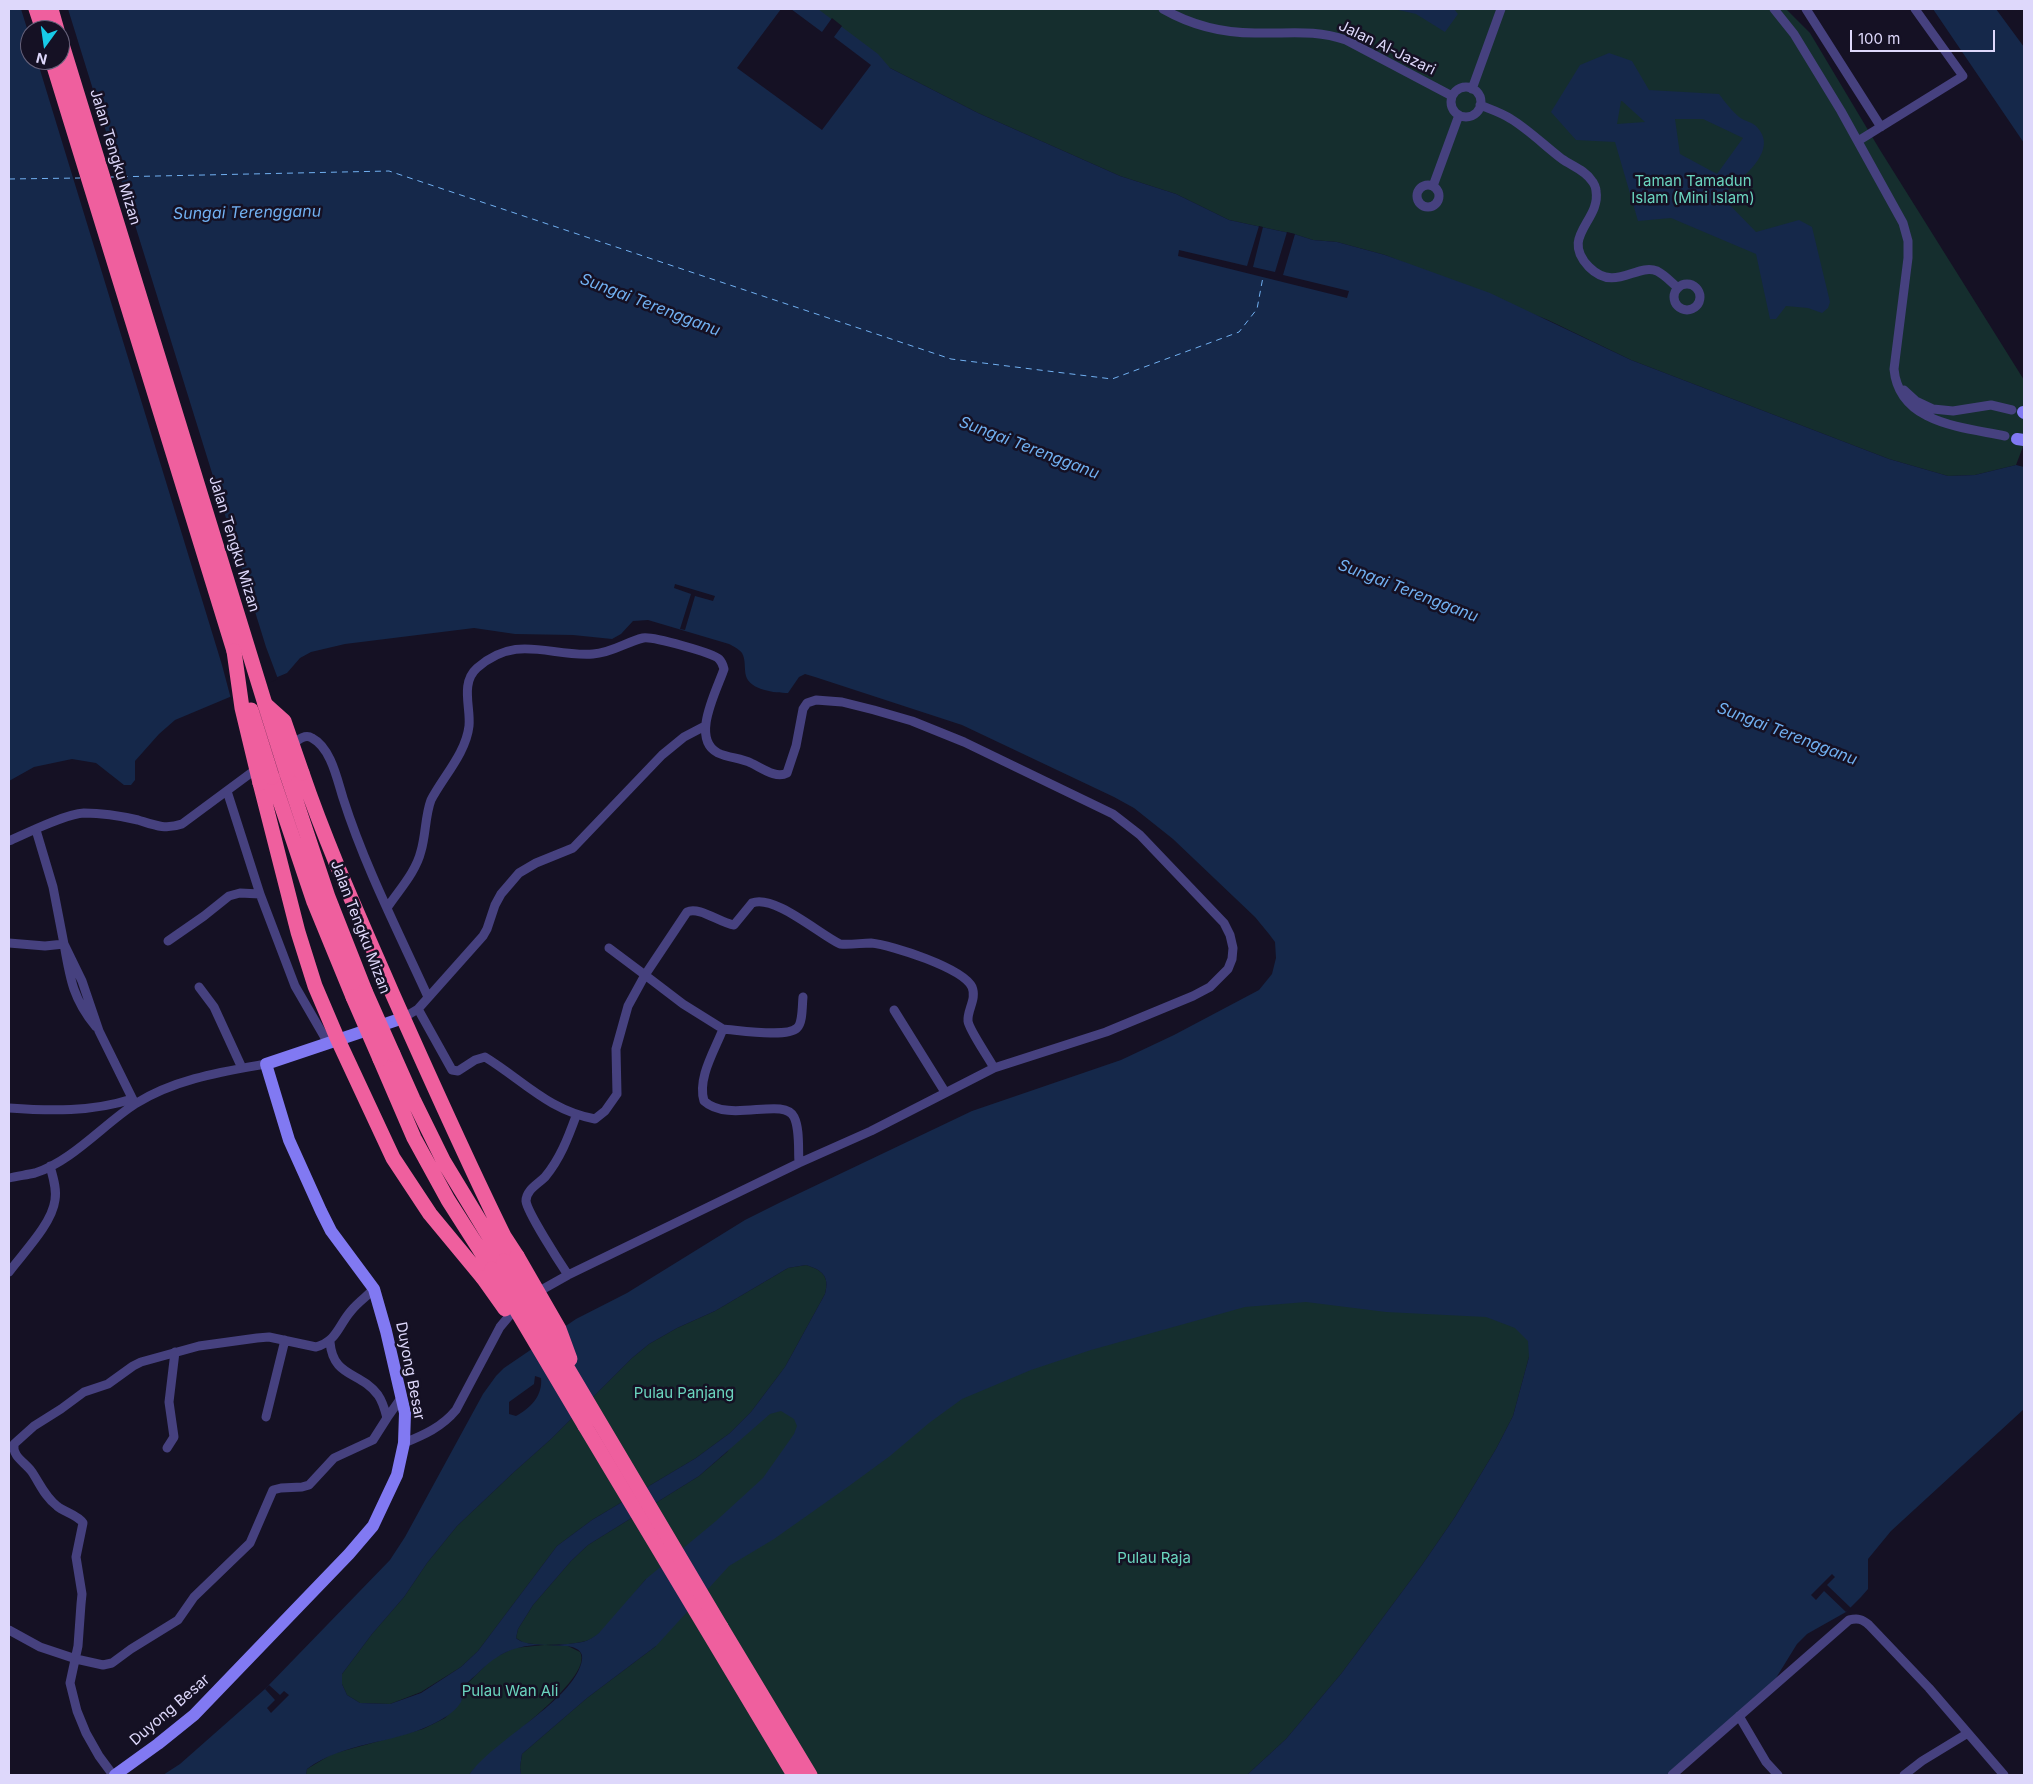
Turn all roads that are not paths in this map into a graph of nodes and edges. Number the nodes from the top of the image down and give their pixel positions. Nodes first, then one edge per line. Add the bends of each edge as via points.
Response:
1 (1163, 9) edge
2 (1502, 9) edge
3 (1774, 9) edge
4 (1806, 9) edge
5 (1915, 9) edge
6 (55, 70) edge
7 (70, 70) edge
8 (1472, 89) junction
9 (1452, 96) junction
10 (1480, 105) junction
11 (1459, 115) junction
12 (1880, 127) junction
13 (1858, 140) junction
14 (1433, 186) dead end
15 (1678, 288) dead end
16 (1895, 381) junction
17 (2020, 412) edge
18 (2016, 438) edge
19 (705, 726) junction
20 (280, 777) junction
21 (227, 791) junction
22 (36, 830) junction
23 (9, 841) edge
24 (260, 894) junction
25 (386, 908) junction
26 (168, 941) dead end
27 (9, 944) edge
28 (64, 944) junction
29 (609, 948) dead end
30 (645, 975) junction
31 (199, 987) dead end
32 (428, 997) junction
33 (803, 997) dead end
34 (418, 1009) junction
35 (894, 1010) dead end
36 (403, 1018) junction
37 (723, 1029) junction
38 (333, 1042) junction
39 (266, 1064) junction
40 (242, 1068) junction
41 (994, 1068) junction
42 (946, 1092) junction
43 (134, 1102) junction
44 (9, 1108) edge
45 (576, 1116) junction
46 (799, 1163) junction
47 (50, 1166) junction
48 (9, 1178) edge
49 (499, 1266) junction
50 (9, 1272) edge
51 (568, 1275) junction
52 (374, 1289) junction
53 (285, 1340) junction
54 (330, 1342) junction
55 (175, 1352) junction
56 (401, 1398) junction
57 (266, 1417) dead end
58 (387, 1418) junction
59 (404, 1443) junction
60 (167, 1448) dead end
61 (9, 1630) edge
62 (714, 1631) junction
63 (76, 1659) junction
64 (1739, 1716) junction
65 (1968, 1733) junction
66 (114, 1775) edge
67 (794, 1775) edge
68 (810, 1775) edge
69 (1672, 1775) edge
70 (1778, 1775) edge
71 (1904, 1775) edge
72 (2004, 1775) edge

1 - 9 street, Jalan Al-Jazari via 1200,25 1228,31 1330,35 1346,40
2 - 8 street
3 - 13 street via 1794,34
4 - 12 street
5 - 12 street via 1963,76
6 - 20 highway, Jalan Tengku Mizan, bridge via 234,651 242,708
7 - 20 highway, Jalan Tengku Mizan, bridge via 265,704 284,721
8 - 9 street via 1458,89
8 - 10 street via 1479,95
9 - 11 street via 1452,107
10 - 11 street via 1472,115
10 - 15 street via 1511,119 1592,181 1597,200 1578,238 1578,250 1592,269 1604,276 1617,278 1642,270 1656,271
11 - 14 street
12 - 13 street
13 - 16 street via 1903,223 1908,241
16 - 17 street via 1916,401 1933,409 1953,411 1991,405
16 - 18 street via 1912,407 1931,419
19 - 25 street via 724,669 719,658 712,654 649,637 594,654 531,648 497,655 471,675 467,692 470,716 467,736 431,800 422,849 415,867
19 - 32 street via 684,737 662,755 573,848 536,862 519,873 498,899 483,936
19 - 41 street via 707,740 716,753 782,775 790,768 803,709 808,703 842,702 912,721 964,742 1113,814 1153,847 1224,923 1233,948 1232,959 1221,978 1210,987 1106,1032
20 - 36 highway via 325,838
20 - 38 highway via 298,932
20 - 49 highway, bridge via 318,911 387,1056 418,1146 448,1200
21 - 22 street via 174,827 83,813
21 - 24 street
21 - 25 street via 303,737 313,738 330,761
22 - 23 street
22 - 28 street via 53,887
24 - 26 street via 240,892 228,896
24 - 38 street via 295,986
25 - 32 street
27 - 28 street
28 - 43 street via 82,981 99,1031
29 - 30 street
30 - 37 street
30 - 41 street via 687,912 698,911 734,925 752,903 763,901 840,944 869,943 897,948 966,980 974,993 969,1026
30 - 45 street via 628,1006 616,1049 617,1094 606,1111 595,1119
31 - 40 street via 214,1007
32 - 34 street
33 - 37 street via 796,1029 778,1033
34 - 36 street
34 - 45 street via 452,1070 458,1071 485,1057 541,1098
35 - 42 street
36 - 38 street
36 - 49 highway via 504,1236
37 - 46 street via 702,1086 704,1101 726,1111 744,1112 772,1107 788,1110 796,1122
38 - 39 street
38 - 49 highway via 393,1158 430,1214
39 - 40 street
39 - 52 street, Duyong Besar via 289,1140 321,1212 331,1231
40 - 43 street via 180,1082
41 - 42 street
42 - 46 street
43 - 44 street via 82,1109
43 - 47 street via 77,1149
45 - 51 street via 560,1155 528,1193 526,1201
46 - 51 street
47 - 48 street
47 - 50 street via 56,1191 53,1208
49 - 62 highway, bridge via 585,1426
49 - 62 highway, bridge via 582,1393
51 - 59 street via 524,1301 508,1316 447,1421
52 - 54 street via 351,1311
52 - 56 street, Duyong Besar
53 - 54 street via 316,1347
53 - 55 street via 257,1338
53 - 57 street
54 - 58 street via 336,1364 378,1395
55 - 60 street via 169,1402 174,1437
55 - 63 street via 133,1366 108,1384 84,1392 34,1426 14,1444 17,1457 32,1472 50,1500 83,1523 76,1557 82,1594
56 - 58 street
56 - 59 street, Duyong Besar via 405,1414
58 - 63 street via 373,1440 334,1458 309,1485 273,1490 250,1543 194,1597 178,1620 112,1663 102,1665
59 - 66 street, Duyong Besar via 391,1491 373,1526 362,1539 194,1715
61 - 63 street via 40,1647
62 - 67 highway
62 - 68 highway
63 - 66 street via 70,1682 77,1711 99,1756
64 - 65 street via 1849,1620 1860,1619 1929,1688
64 - 69 street
64 - 70 street via 1766,1762
65 - 71 street
65 - 72 street

